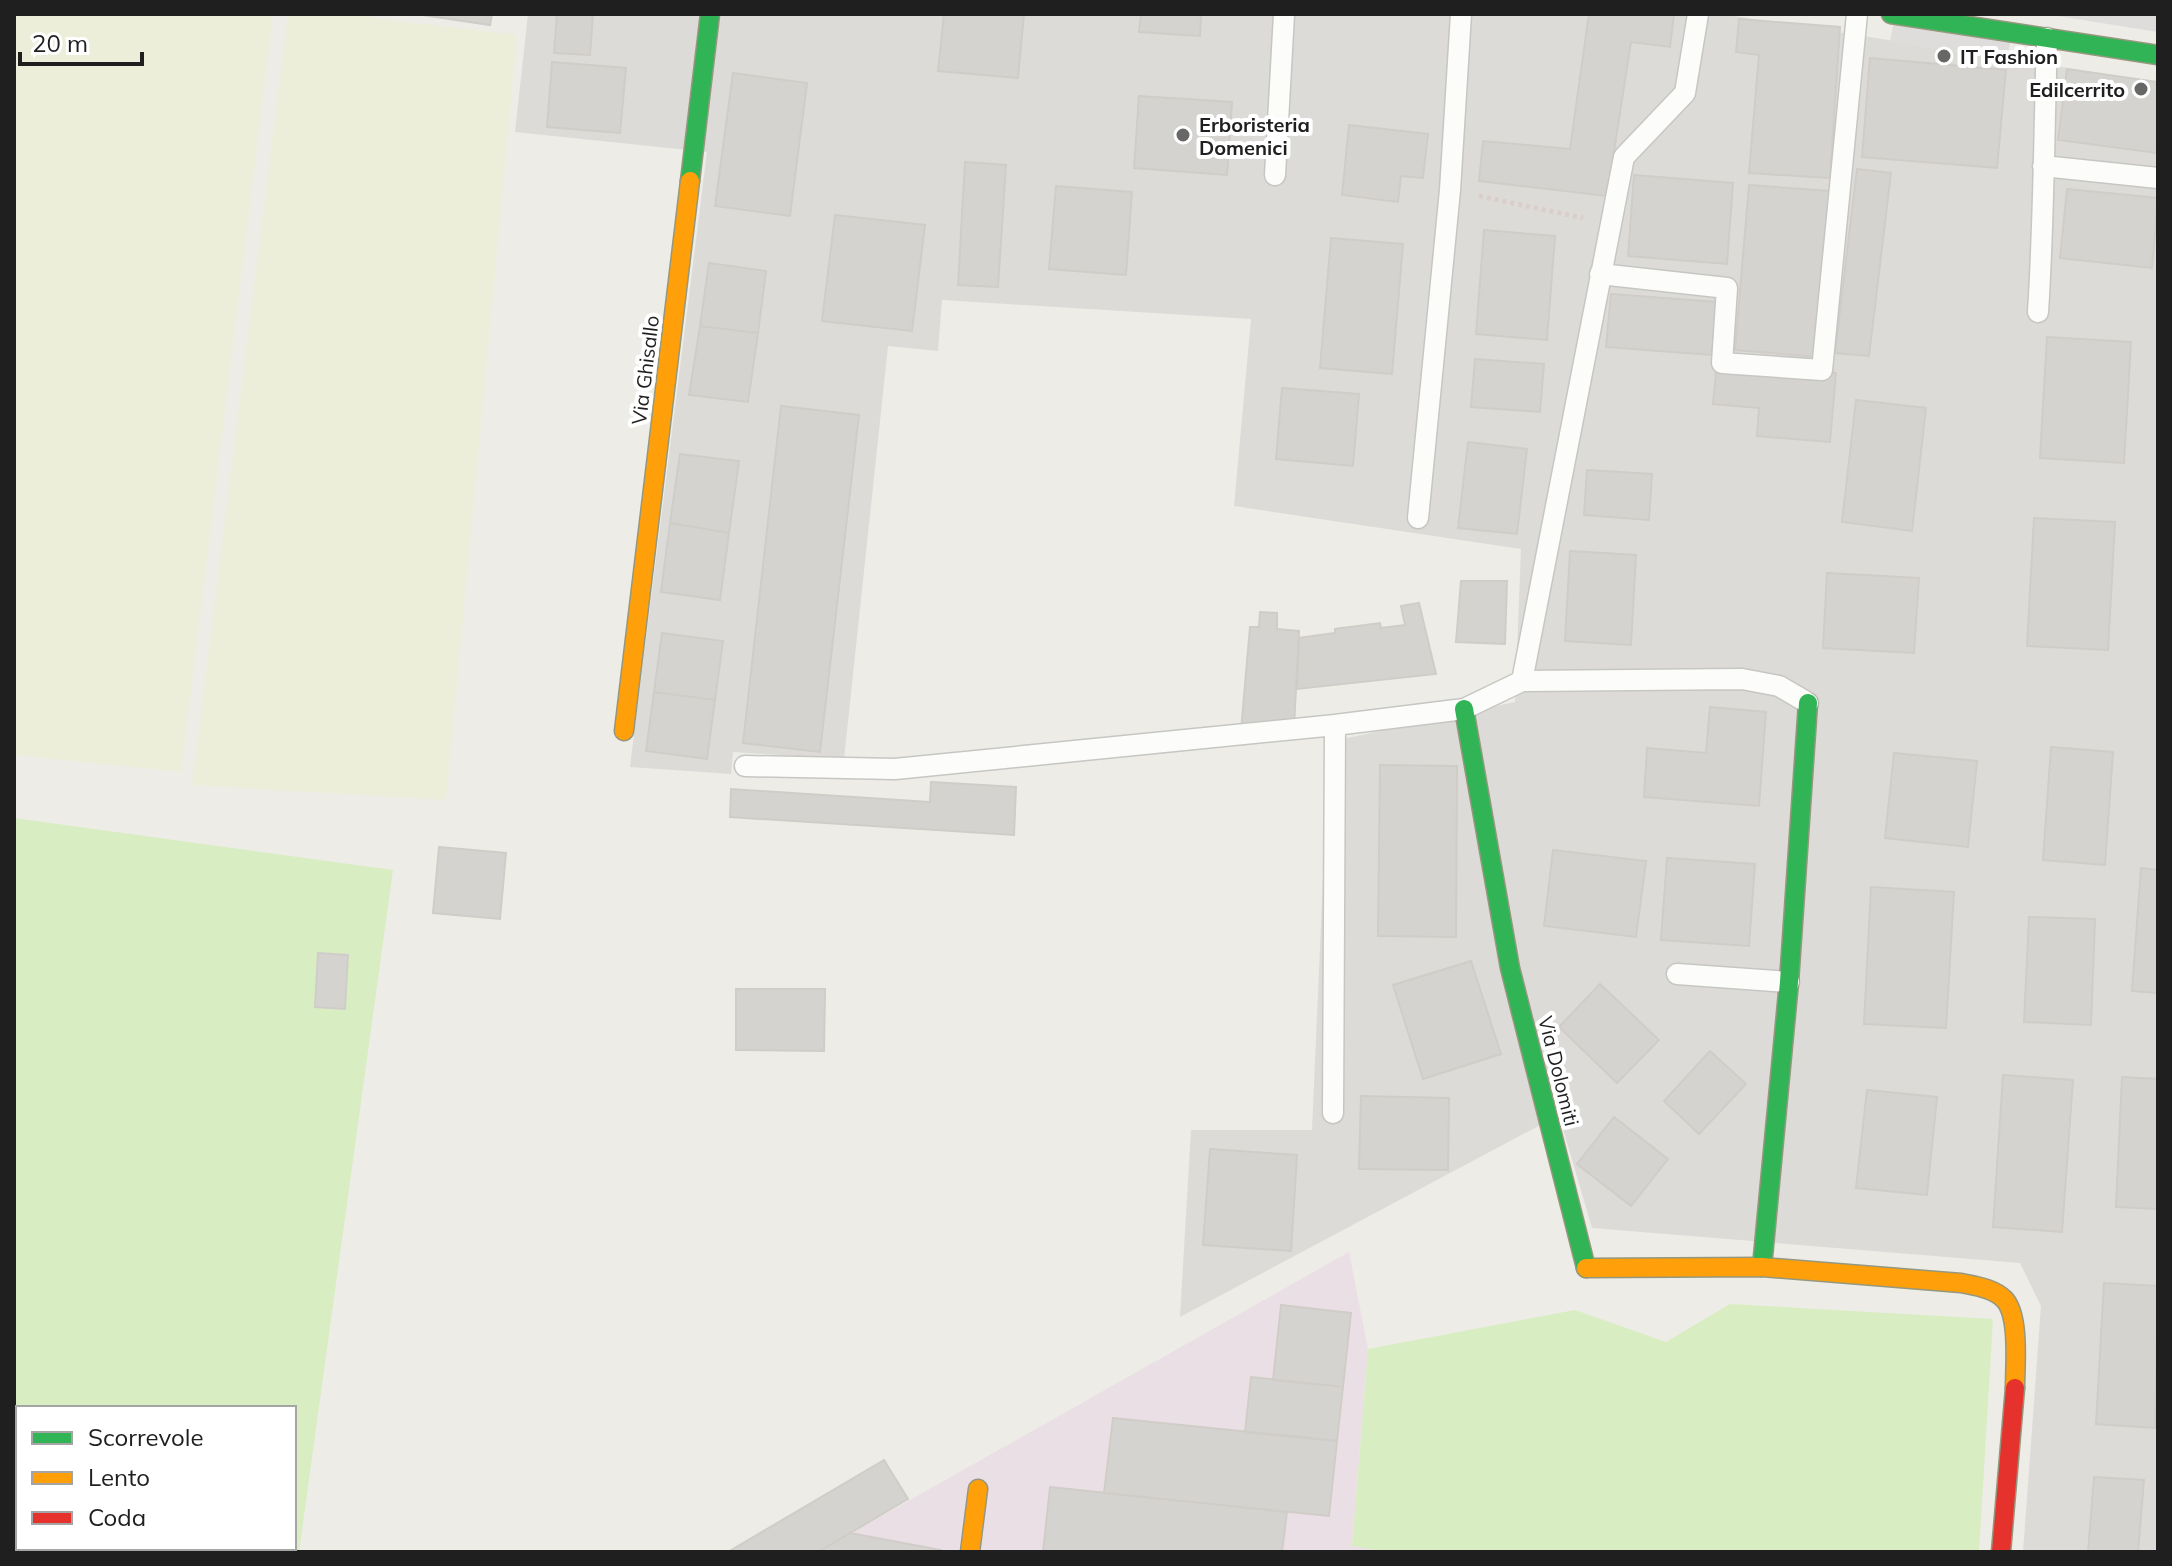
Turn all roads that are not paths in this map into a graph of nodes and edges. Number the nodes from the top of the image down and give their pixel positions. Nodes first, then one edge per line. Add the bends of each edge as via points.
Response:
1 (710, 14) edge
2 (1284, 14) edge
3 (1461, 14) edge
4 (1698, 14) edge
5 (1857, 14) edge
6 (1891, 14) edge
7 (2047, 38) junction
8 (2158, 55) edge
9 (2043, 166) junction
10 (1275, 175) dead end
11 (2158, 178) edge
12 (1600, 274) junction
13 (2038, 312) dead end
14 (1418, 518) dead end
15 (1522, 681) junction
16 (1808, 703) joint
17 (1464, 709) junction
18 (1335, 725) junction
19 (624, 731) dead end
20 (745, 766) dead end
21 (1677, 974) dead end
22 (1789, 982) junction
23 (1333, 1113) dead end
24 (1762, 1267) junction
25 (978, 1489) dead end
26 (970, 1552) edge
27 (2001, 1552) edge

1 - 19 street, Via Ghisallo
2 - 10 lane
3 - 14 lane via 1450,190
4 - 12 lane via 1685,93 1624,157
5 - 12 lane via 1822,370 1722,363 1727,288
6 - 7 street
7 - 8 street
7 - 9 lane
9 - 11 lane
9 - 13 lane
12 - 15 lane
15 - 16 lane via 1742,679 1779,686
15 - 17 lane
16 - 22 street
17 - 18 lane
17 - 24 street, Via Dolomiti via 1510,968 1586,1270
18 - 20 lane via 895,769
18 - 23 lane
21 - 22 lane
22 - 24 street
24 - 27 street, Via Dolomiti via 1961,1283 1988,1289 2009,1304 2015,1366
25 - 26 street

